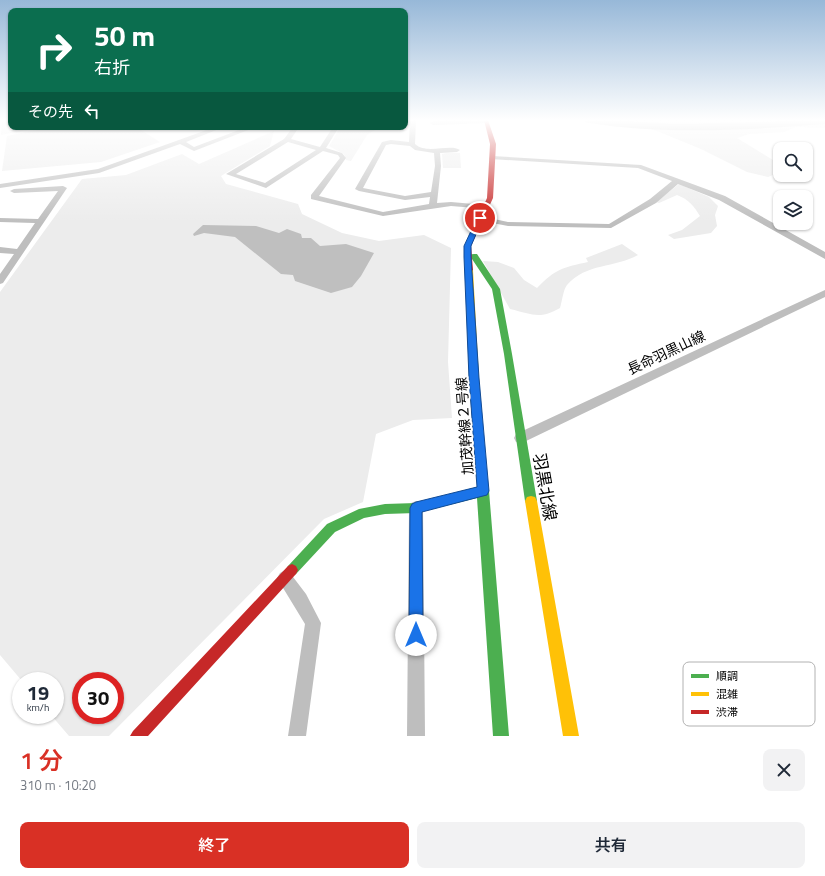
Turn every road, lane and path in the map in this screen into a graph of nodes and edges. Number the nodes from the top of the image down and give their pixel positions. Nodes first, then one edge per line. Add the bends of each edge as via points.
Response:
1 (145, 154) edge
2 (263, 154) edge
3 (314, 154) edge
4 (340, 154) edge
5 (378, 154) edge
6 (437, 154) edge
7 (492, 154) edge
8 (492, 158) junction
9 (677, 181) junction
10 (0, 186) edge
11 (0, 192) edge
12 (434, 194) junction
13 (433, 206) junction
14 (484, 207) junction
15 (480, 218) junction
16 (0, 220) edge
17 (40, 221) junction
18 (0, 250) edge
19 (21, 252) junction
20 (825, 256) edge
21 (468, 257) junction
22 (0, 281) edge
23 (825, 293) edge
24 (520, 438) junction
25 (483, 491) junction
26 (416, 508) junction
27 (285, 578) junction
28 (138, 736) edge
29 (297, 736) edge
30 (416, 736) edge
31 (501, 736) edge
32 (571, 736) edge

1 - 10 street via 94,172
2 - 3 street via 230,174 266,186
4 - 13 street via 343,158 314,197 382,214
5 - 12 street via 359,189 405,198
6 - 12 street
7 - 8 street, 加茂幹線２号線
8 - 9 street via 639,166
8 - 14 street, 加茂幹線２号線 via 490,198
9 - 15 street via 653,201 611,226 508,224
9 - 20 street via 722,198
11 - 17 street via 63,188
12 - 13 street
13 - 14 street via 451,204
14 - 15 street, 加茂幹線２号線
15 - 21 street, 加茂幹線２号線 via 468,246
16 - 17 street
17 - 19 street
18 - 19 street
19 - 22 street
21 - 24 street, 羽黒北線 via 474,256 496,289
21 - 25 street, 加茂幹線２号線
23 - 24 street, 長命羽黒山線
24 - 32 street, 羽黒北線
25 - 26 street
25 - 31 street, 加茂幹線２号線
26 - 27 street via 363,513 331,528
26 - 30 street
27 - 28 street
27 - 29 street via 313,622

